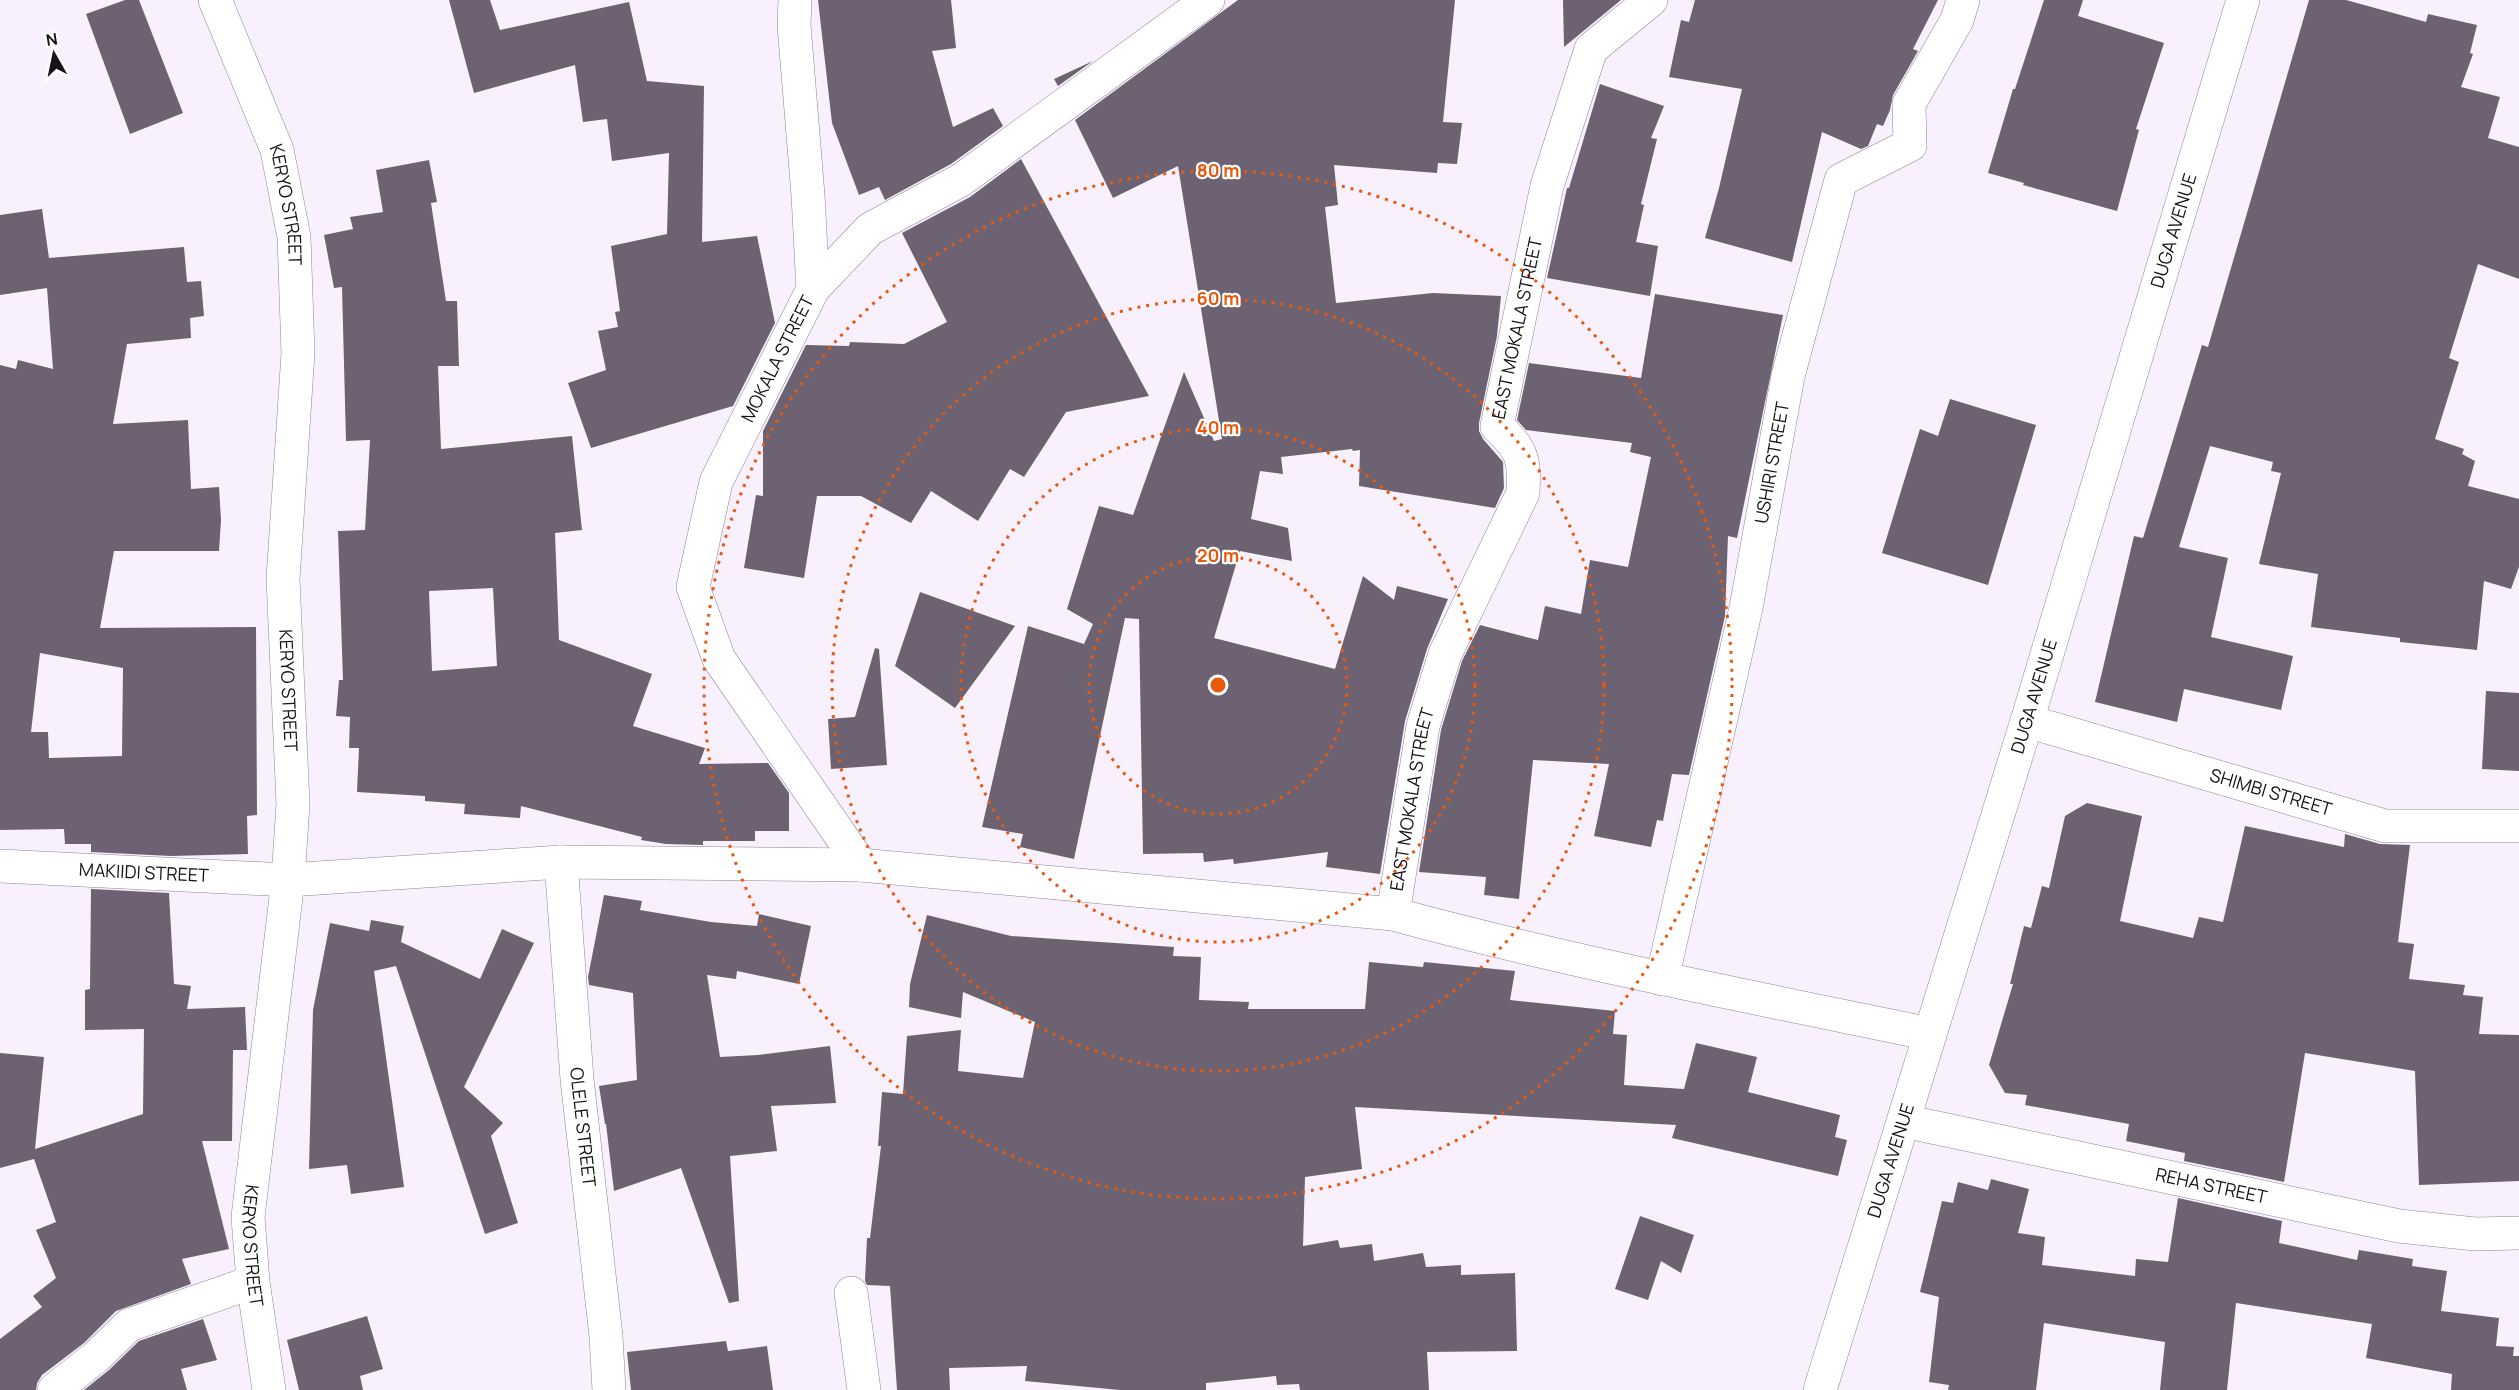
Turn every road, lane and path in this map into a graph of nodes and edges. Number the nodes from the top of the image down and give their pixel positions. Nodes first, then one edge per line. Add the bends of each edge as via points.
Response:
1 (215, 0) edge
2 (795, 0) edge
3 (1208, 0) edge
4 (1652, 0) edge
5 (1963, 0) edge
6 (2243, 0) edge
7 (813, 289) junction
8 (2027, 721) junction
9 (2519, 826) edge
10 (561, 862) junction
11 (861, 864) junction
12 (0, 866) edge
13 (288, 880) junction
14 (1393, 914) junction
15 (1662, 979) junction
16 (1930, 1034) junction
17 (1904, 1121) junction
18 (2519, 1233) edge
19 (253, 1282) junction
20 (851, 1293) dead end
21 (54, 1390) edge
22 (269, 1390) edge
23 (609, 1390) edge
24 (864, 1390) edge
25 (1820, 1390) edge

1 - 13 street, KERYO STREET via 277,150 294,237 298,352 283,579 292,804
2 - 7 street
3 - 7 street, MOKALA STREET via 961,180 870,229
4 - 14 street, EAST MOKALA STREET via 1591,49 1547,186 1497,426 1516,444 1524,467 1522,493 1442,664 1423,726
5 - 15 street, USHIRI STREET via 1957,20 1909,104 1910,145 1841,180 1788,376 1746,608
6 - 8 street, DUGA AVENUE
7 - 11 street, MOKALA STREET via 716,482 693,587 719,659
8 - 9 street, SHIMBI STREET via 2385,826
8 - 16 street, DUGA AVENUE
10 - 11 street, MAKIIDI STREET
10 - 13 street, MAKIIDI STREET
10 - 23 street, OLELE STREET via 577,1079
11 - 14 street, MAKIIDI STREET
12 - 13 street, MAKIIDI STREET
13 - 19 street, KERYO STREET via 248,1217
14 - 15 street, MAKIIDI STREET
15 - 16 street, MAKIIDI STREET
16 - 17 street, DUGA AVENUE
17 - 18 street, REHA STREET via 2399,1226 2475,1234
17 - 25 street, DUGA AVENUE
19 - 21 street via 129,1325
19 - 22 street, KERYO STREET
20 - 24 street

